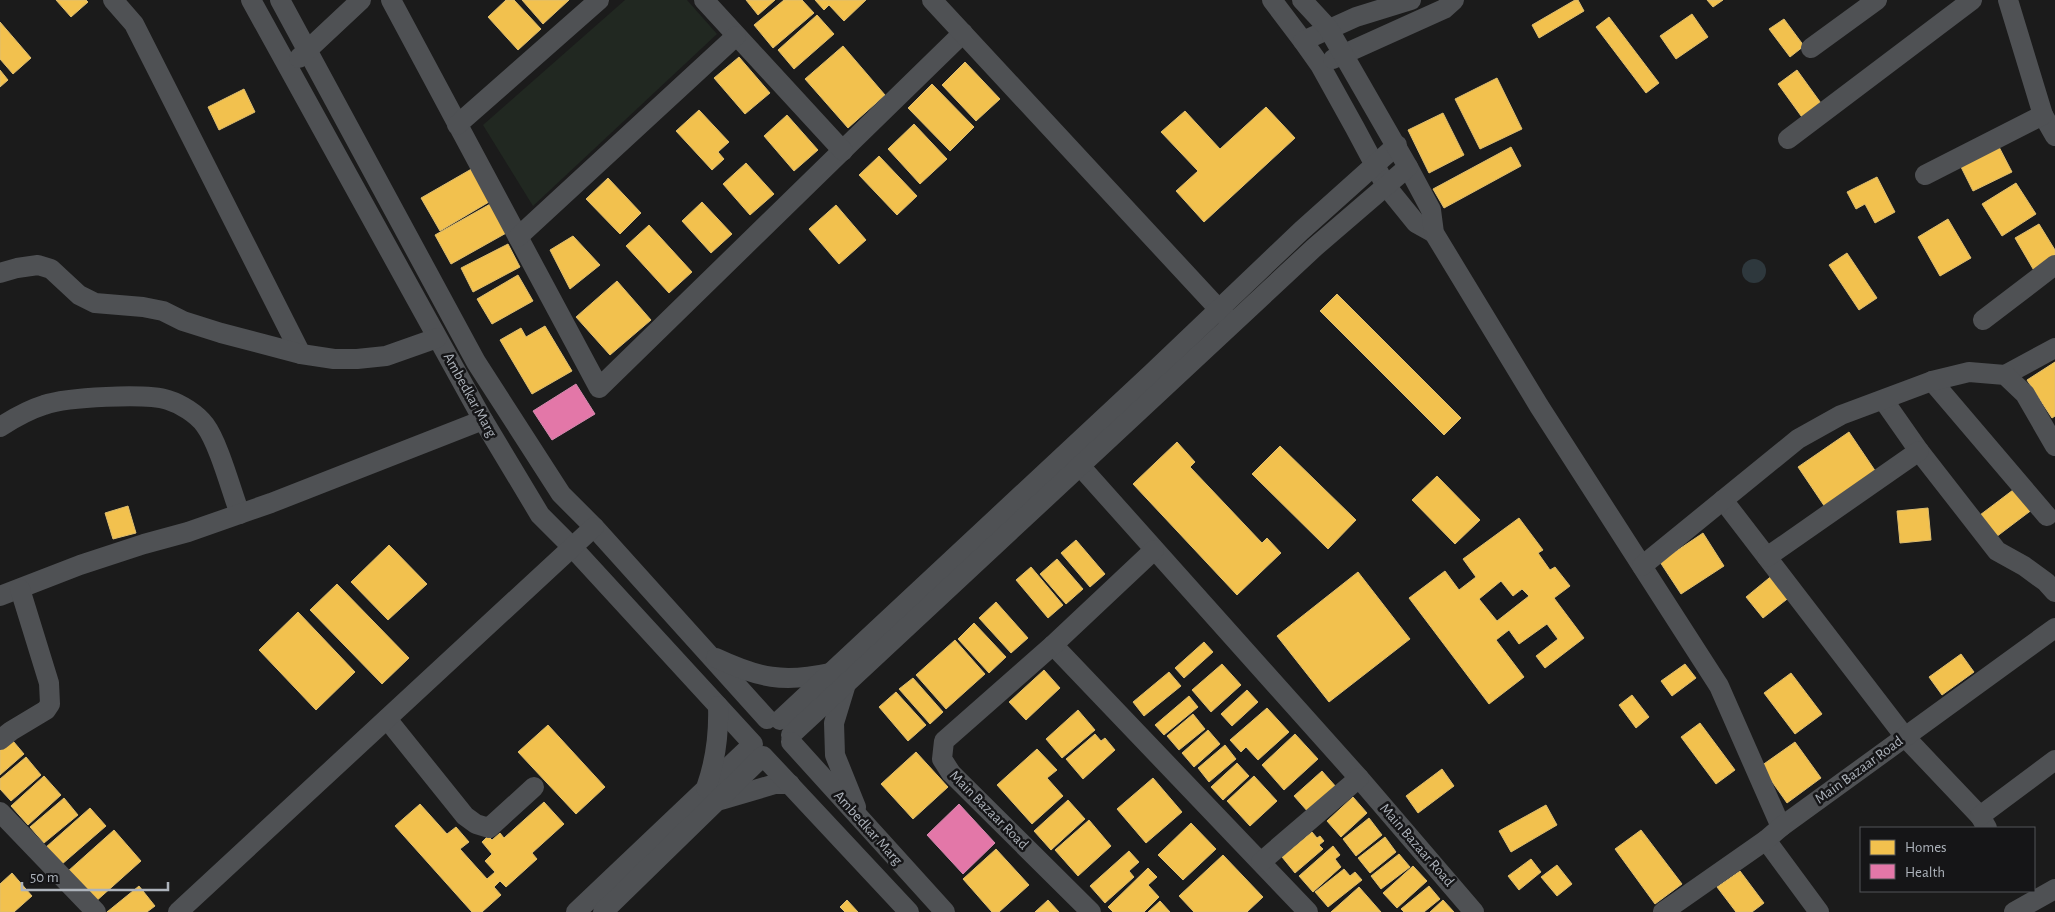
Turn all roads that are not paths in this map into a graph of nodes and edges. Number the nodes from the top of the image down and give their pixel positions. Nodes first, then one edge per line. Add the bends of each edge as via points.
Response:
1 (113, 0) edge
2 (251, 0) edge
3 (280, 0) edge
4 (361, 0) edge
5 (390, 0) edge
6 (599, 0) edge
7 (704, 0) edge
8 (932, 0) edge
9 (1272, 0) edge
10 (1302, 0) edge
11 (1411, 0) edge
12 (1454, 0) edge
13 (1877, 0) edge
14 (1972, 0) edge
15 (2008, 0) edge
16 (1328, 28) junction
17 (963, 33) junction
18 (736, 36) junction
19 (1304, 41) junction
20 (1811, 48) dead end
21 (307, 50) junction
22 (1344, 54) junction
23 (1320, 65) junction
24 (288, 68) junction
25 (2043, 115) junction
26 (458, 125) junction
27 (2055, 136) edge
28 (1788, 138) dead end
29 (1397, 145) junction
30 (842, 151) junction
31 (1374, 166) junction
32 (1408, 167) junction
33 (1925, 175) dead end
34 (1386, 186) junction
35 (1434, 233) junction
36 (518, 236) junction
37 (2055, 265) edge
38 (0, 273) edge
39 (1219, 309) junction
40 (1983, 320) dead end
41 (1233, 324) junction
42 (437, 338) junction
43 (2055, 348) edge
44 (301, 354) junction
45 (2005, 375) junction
46 (1932, 382) junction
47 (1884, 401) junction
48 (483, 420) junction
49 (0, 427) edge
50 (2055, 446) edge
51 (1919, 451) junction
52 (1074, 459) junction
53 (1723, 500) junction
54 (240, 514) junction
55 (2048, 516) dead end
56 (594, 527) junction
57 (572, 547) junction
58 (1154, 550) junction
59 (1767, 557) junction
60 (1642, 566) junction
61 (20, 589) junction
62 (2055, 592) edge
63 (0, 596) edge
64 (2054, 632) edge
65 (1053, 644) junction
66 (708, 654) junction
67 (830, 673) junction
68 (845, 687) junction
69 (718, 706) junction
70 (387, 719) junction
71 (782, 729) junction
72 (1905, 737) junction
73 (0, 740) edge
74 (758, 750) junction
75 (2055, 760) edge
76 (1359, 778) junction
77 (790, 784) junction
78 (534, 788) dead end
79 (710, 796) junction
80 (0, 812) edge
81 (1984, 822) edge
82 (1781, 826) junction
83 (869, 829) junction
84 (1766, 840) junction
85 (1262, 862) junction
86 (2055, 889) edge
87 (2022, 902) edge
88 (96, 912) edge
89 (178, 912) edge
90 (576, 912) edge
91 (603, 912) edge
92 (909, 912) edge
93 (945, 912) edge
94 (1091, 912) edge
95 (1308, 912) edge
96 (1474, 912) edge
97 (1662, 912) edge
98 (1819, 912) edge

1 - 44 street via 134,24
2 - 24 street, Ambedkar Marg
3 - 21 street, Ambedkar Marg
4 - 21 street
5 - 26 street
6 - 26 street
7 - 18 street
8 - 17 street
9 - 19 street
10 - 16 street
11 - 16 street
12 - 22 street via 1444,9
13 - 20 street
14 - 28 street
15 - 25 street
16 - 19 street
16 - 22 street
17 - 30 street
17 - 39 street
18 - 30 street
18 - 36 street
19 - 23 street
21 - 24 street
21 - 56 street, Ambedkar Marg via 476,362 561,494
22 - 23 street
22 - 29 street
23 - 31 street
24 - 42 street, Ambedkar Marg
25 - 27 street
25 - 33 street
26 - 36 street
29 - 31 street
29 - 32 street
30 - 36 street via 599,388
31 - 34 street
31 - 39 street
32 - 34 street
32 - 35 street via 1431,210
34 - 35 street via 1416,223
34 - 41 street
35 - 60 street via 1539,406
37 - 40 street
38 - 44 street via 38,265 51,269 79,295 94,303 163,311 221,333
39 - 41 street
39 - 52 street
41 - 52 street
42 - 44 street via 386,356 334,359
42 - 48 street, Ambedkar Marg
43 - 45 street
45 - 46 street via 1969,372
45 - 50 street via 2025,394
46 - 47 street
46 - 55 street
47 - 51 street
47 - 53 street via 1842,415 1798,439
48 - 54 street
48 - 57 street, Ambedkar Marg via 540,515
49 - 54 street via 30,410 67,399 140,397 168,400 191,412 208,430
51 - 59 street
51 - 62 street via 1997,551 2024,566
52 - 58 street, Main Bazaar Road
52 - 67 street
52 - 68 street
53 - 59 street
53 - 60 street
54 - 61 street via 80,565
56 - 57 street
56 - 66 street, Ambedkar Marg
57 - 69 street, Ambedkar Marg
57 - 70 street
58 - 65 street, Main Bazaar Road
58 - 76 street, Main Bazaar Road
59 - 72 street
60 - 82 street via 1719,686
61 - 63 street
61 - 73 street via 49,683 50,704 46,710
64 - 72 street, Main Bazaar Road
65 - 85 street
65 - 94 street, Main Bazaar Road via 944,741 942,759 951,774
66 - 67 street via 741,670 779,679
66 - 71 street, Ambedkar Marg
67 - 71 street
68 - 71 street
68 - 83 street via 834,724 835,755 850,795
69 - 74 street, Ambedkar Marg
69 - 79 street via 719,734
70 - 78 street via 465,816 476,824 489,828
70 - 89 street
71 - 74 street via 761,722 754,729
71 - 74 street via 785,753 773,758
71 - 83 street, Ambedkar Marg
72 - 81 street
72 - 82 street, Main Bazaar Road
74 - 77 street, Ambedkar Marg
74 - 79 street
75 - 81 street
76 - 85 street
76 - 96 street, Main Bazaar Road
77 - 79 street
77 - 92 street, Ambedkar Marg
79 - 90 street
79 - 91 street
80 - 88 street
82 - 84 street, Main Bazaar Road
83 - 93 street, Ambedkar Marg
84 - 97 street, Main Bazaar Road
84 - 98 street
85 - 95 street
86 - 87 street

